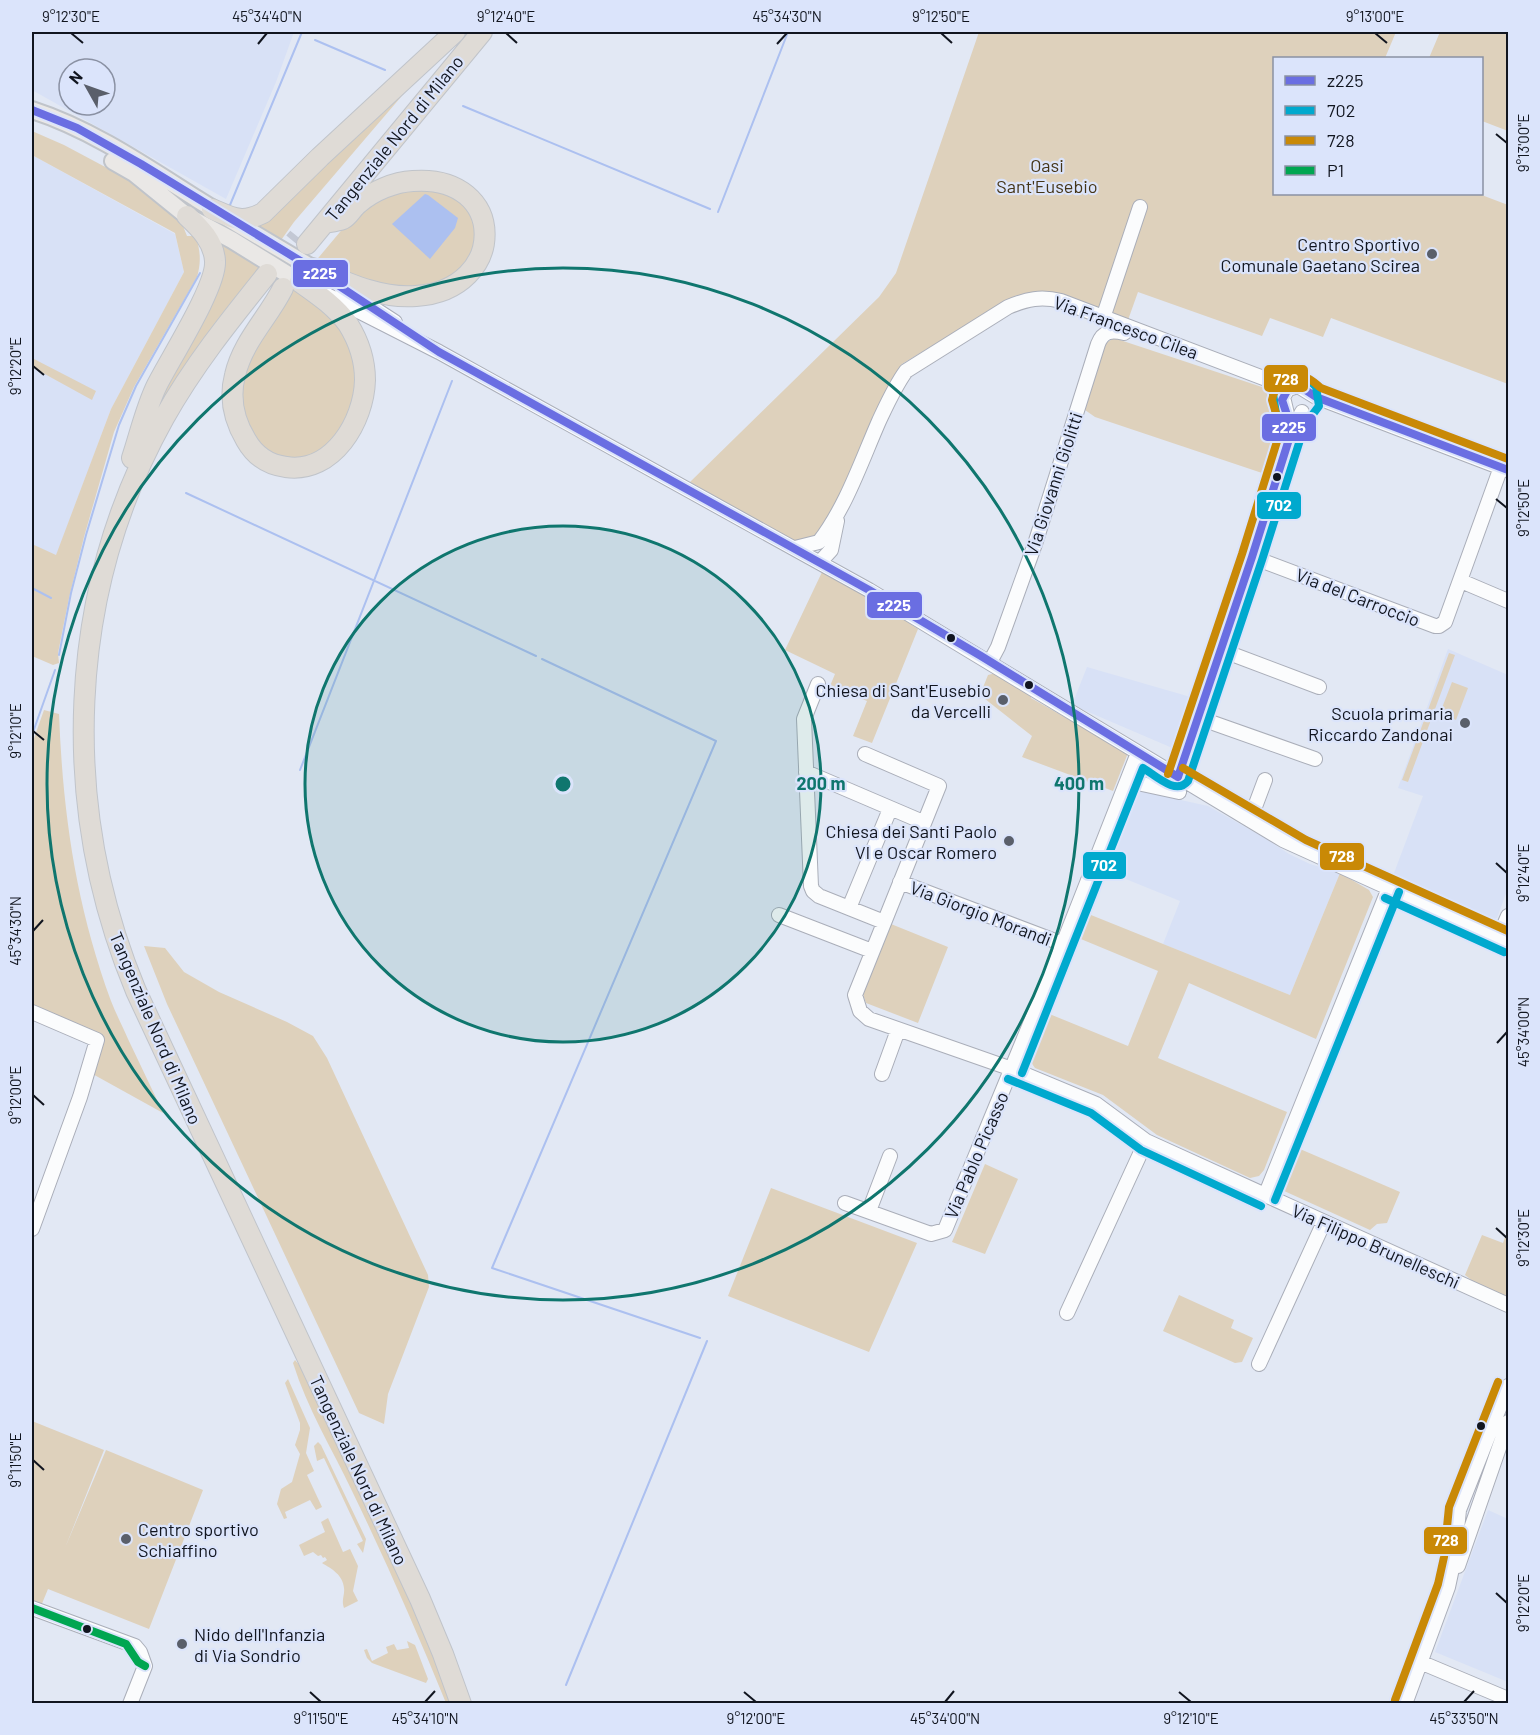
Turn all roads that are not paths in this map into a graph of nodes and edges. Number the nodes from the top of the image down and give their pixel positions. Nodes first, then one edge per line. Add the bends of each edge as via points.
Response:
1 (455, 32) edge
2 (466, 32) edge
3 (482, 32) edge
4 (32, 110) edge
5 (32, 121) edge
6 (1140, 207) dead end
7 (212, 209) junction
8 (186, 216) junction
9 (325, 223) junction
10 (235, 233) junction
11 (288, 279) junction
12 (1104, 318) junction
13 (1130, 328) junction
14 (1307, 392) junction
15 (1287, 397) junction
16 (1331, 402) junction
17 (1305, 410) junction
18 (1290, 436) junction
19 (1505, 469) edge
20 (839, 513) junction
21 (819, 543) junction
22 (795, 548) junction
23 (831, 550) junction
24 (1252, 557) junction
25 (818, 561) junction
26 (101, 579) junction
27 (1461, 580) junction
28 (859, 584) junction
29 (1509, 601) edge
30 (1221, 650) junction
31 (990, 662) junction
32 (818, 684) dead end
33 (1319, 687) dead end
34 (1199, 718) junction
35 (1138, 753) junction
36 (865, 754) dead end
37 (1315, 759) dead end
38 (806, 772) junction
39 (1178, 777) junction
40 (1265, 780) dead end
41 (1128, 781) junction
42 (1179, 792) dead end
43 (890, 809) junction
44 (1250, 820) junction
45 (923, 822) junction
46 (900, 882) junction
47 (1389, 888) junction
48 (849, 908) junction
49 (779, 915) dead end
50 (1509, 916) edge
51 (884, 922) junction
52 (1504, 939) edge
53 (1063, 944) junction
54 (872, 951) junction
55 (32, 1012) edge
56 (898, 1030) junction
57 (1012, 1070) junction
58 (882, 1074) dead end
59 (1146, 1141) junction
60 (890, 1156) dead end
61 (1266, 1196) junction
62 (845, 1203) dead end
63 (869, 1211) junction
64 (1324, 1222) junction
65 (32, 1229) edge
66 (1509, 1305) edge
67 (1067, 1313) dead end
68 (1259, 1364) dead end
69 (1509, 1386) edge
70 (1509, 1422) edge
71 (1474, 1472) junction
72 (1490, 1472) junction
73 (1448, 1587) junction
74 (32, 1608) edge
75 (1420, 1662) junction
76 (1509, 1699) edge
77 (130, 1704) edge
78 (461, 1704) edge
79 (474, 1704) edge
80 (1405, 1704) edge

1 - 7 highway via 263,213 241,220
2 - 9 highway, Tangenziale Nord di Milano via 302,241
3 - 9 highway, Tangenziale Nord di Milano
4 - 7 main road via 76,128
5 - 8 main road via 69,136 126,168
6 - 12 street
7 - 10 main road
8 - 10 main road
8 - 26 highway via 210,244 215,270 156,386 100,556
9 - 11 highway via 344,218 363,199 389,186 432,181 461,189 472,200 483,219 484,242 481,257 466,278 427,295 387,294 352,285
10 - 11 main road
11 - 11 highway via 333,307 348,325 361,354 365,379 357,418 343,441 325,458 290,468 267,462 250,447 237,422 232,398 235,372 245,347
11 - 22 street via 439,352
11 - 26 highway, Tangenziale Nord di Milano via 198,363 159,428 124,506
11 - 79 highway, Tangenziale Nord di Milano via 225,346 183,409 148,476 128,529 108,602 97,676 95,752 101,826 122,918 144,980 423,1576
12 - 13 street, Via Francesco Cilea
12 - 20 street, Via Francesco Cilea via 1048,298 1026,299 913,366 896,386
13 - 15 street, Via Francesco Cilea via 1268,378
13 - 31 street, Via Giovanni Giolitti via 1124,333 1107,332 1098,344 1035,544
14 - 15 street via 1301,387
14 - 16 street
14 - 17 street via 1310,399
15 - 17 street via 1296,413
15 - 18 street
16 - 17 street
16 - 19 street
17 - 18 street
18 - 24 street
19 - 27 street, Via del Carroccio
20 - 21 street, Via Francesco Cilea
20 - 23 street, Via Francesco Cilea
21 - 22 street
21 - 25 street, Via Francesco Cilea
22 - 25 street
23 - 25 street
23 - 28 street
24 - 27 street, Via del Carroccio via 1435,626 1445,622
24 - 30 street
25 - 28 street
26 - 78 highway, Tangenziale Nord di Milano via 85,673 83,768 92,845 115,937 155,1035 420,1599
27 - 29 street
28 - 31 street
30 - 33 street
30 - 34 street
31 - 35 street
32 - 38 street via 805,714
34 - 37 street
34 - 39 street
35 - 39 street
35 - 41 street, Via Pablo Picasso
36 - 45 street via 939,786
38 - 43 street
38 - 48 street via 813,891
39 - 44 street
40 - 44 street
41 - 42 street
41 - 53 street, Via Pablo Picasso
43 - 45 street
43 - 48 street
44 - 47 street via 1301,849
45 - 46 street
46 - 51 street
46 - 53 street, Via Giorgio Morandi
47 - 52 street
47 - 61 street
48 - 51 street
49 - 54 street
50 - 52 street
51 - 54 street
53 - 57 street, Via Pablo Picasso
54 - 56 street, Via Filippo Brunelleschi via 855,995 857,1005 869,1019
55 - 65 street via 98,1040
56 - 57 street, Via Filippo Brunelleschi
56 - 58 street
57 - 59 street, Via Filippo Brunelleschi via 1096,1104
57 - 63 street, Via Pablo Picasso via 945,1230 931,1234
59 - 61 street, Via Filippo Brunelleschi
59 - 67 street
60 - 63 street
61 - 64 street, Via Filippo Brunelleschi
62 - 63 street, Via Pablo Picasso
64 - 66 street, Via Filippo Brunelleschi
64 - 68 street
69 - 71 street
70 - 72 street
71 - 72 street via 1471,1493 1475,1496
71 - 73 street via 1458,1516
72 - 73 street
73 - 75 street
74 - 77 street via 137,1648 145,1666
75 - 76 street
75 - 80 street

